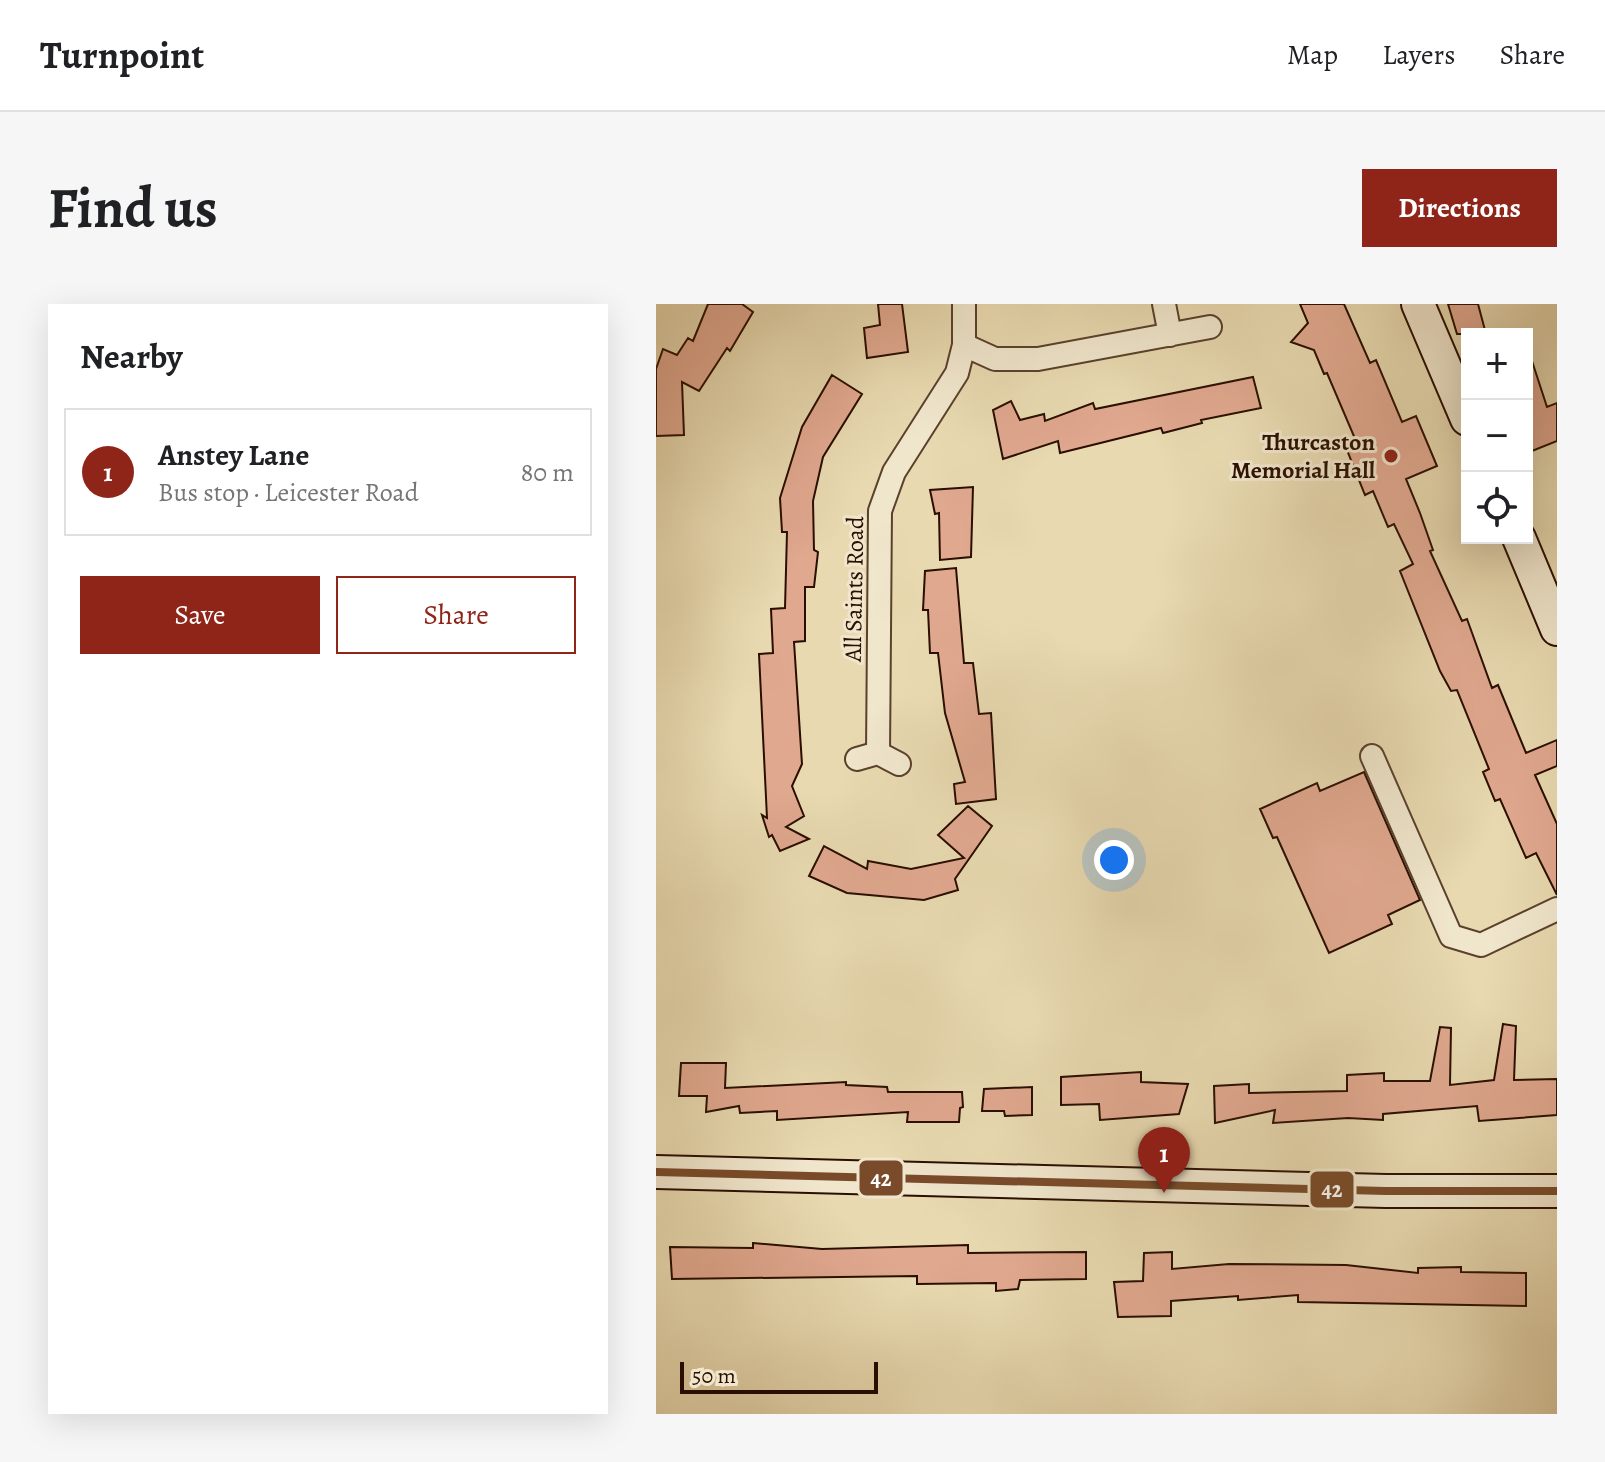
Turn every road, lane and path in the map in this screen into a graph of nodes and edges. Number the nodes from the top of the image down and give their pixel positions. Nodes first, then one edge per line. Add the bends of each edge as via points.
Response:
1 (964, 304) edge
2 (1164, 304) edge
3 (1418, 304) edge
4 (1210, 327) dead end
5 (1170, 335) junction
6 (964, 345) junction
7 (1461, 405) edge
8 (1522, 544) edge
9 (1557, 629) edge
10 (1372, 756) dead end
11 (899, 764) dead end
12 (1557, 909) edge
13 (656, 1172) edge
14 (1557, 1191) edge

1 - 6 street, All Saints Road
2 - 5 street
3 - 7 street
4 - 5 street
5 - 6 street via 1038,359 995,359
6 - 11 street, All Saints Road via 957,373 894,472 880,511 867,756
8 - 9 street
10 - 12 street via 1451,936 1481,945
13 - 14 street

